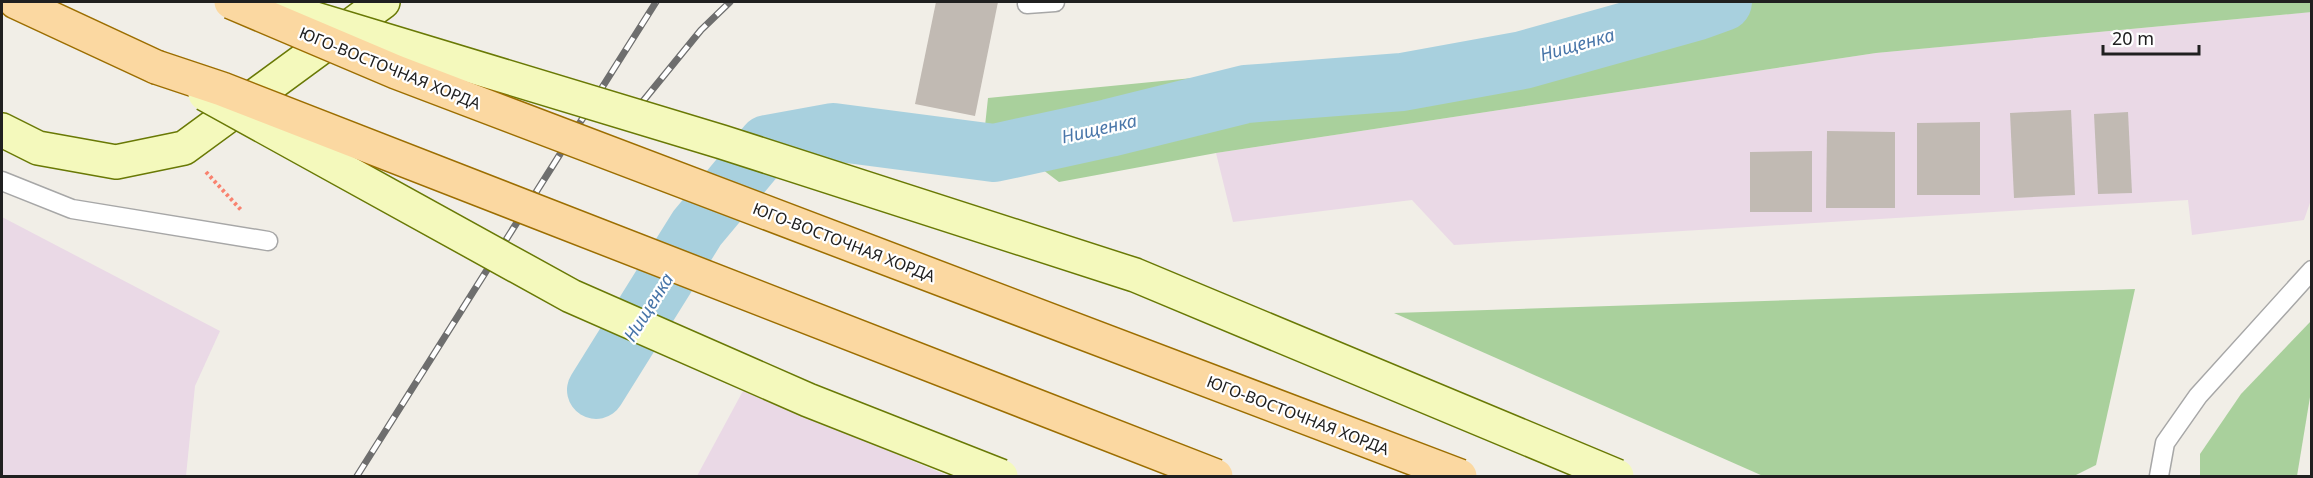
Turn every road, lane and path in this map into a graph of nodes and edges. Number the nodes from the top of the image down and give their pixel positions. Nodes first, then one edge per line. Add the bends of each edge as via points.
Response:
1 (16, 2) edge
2 (231, 2) edge
3 (256, 2) edge
4 (383, 2) edge
5 (1055, 2) edge
6 (1027, 4) dead end
7 (156, 67) junction
8 (2, 130) edge
9 (201, 167) dead end
10 (2, 181) edge
11 (268, 241) joint
12 (2312, 270) edge
13 (1001, 477) edge
14 (1216, 477) edge
15 (1460, 477) edge
16 (1617, 477) edge
17 (2159, 477) edge

1 - 7 main road
2 - 15 main road, ЮГО-ВОСТОЧНАЯ ХОРДА, bridge via 407,76
3 - 16 street, bridge via 722,142 1135,275
4 - 8 street via 184,147 116,162 38,148
5 - 6 lane
7 - 13 street, bridge via 571,296 808,400
7 - 14 main road, bridge via 222,89
9 - 11 path
10 - 11 lane via 72,209
12 - 17 lane via 2198,396 2165,443

